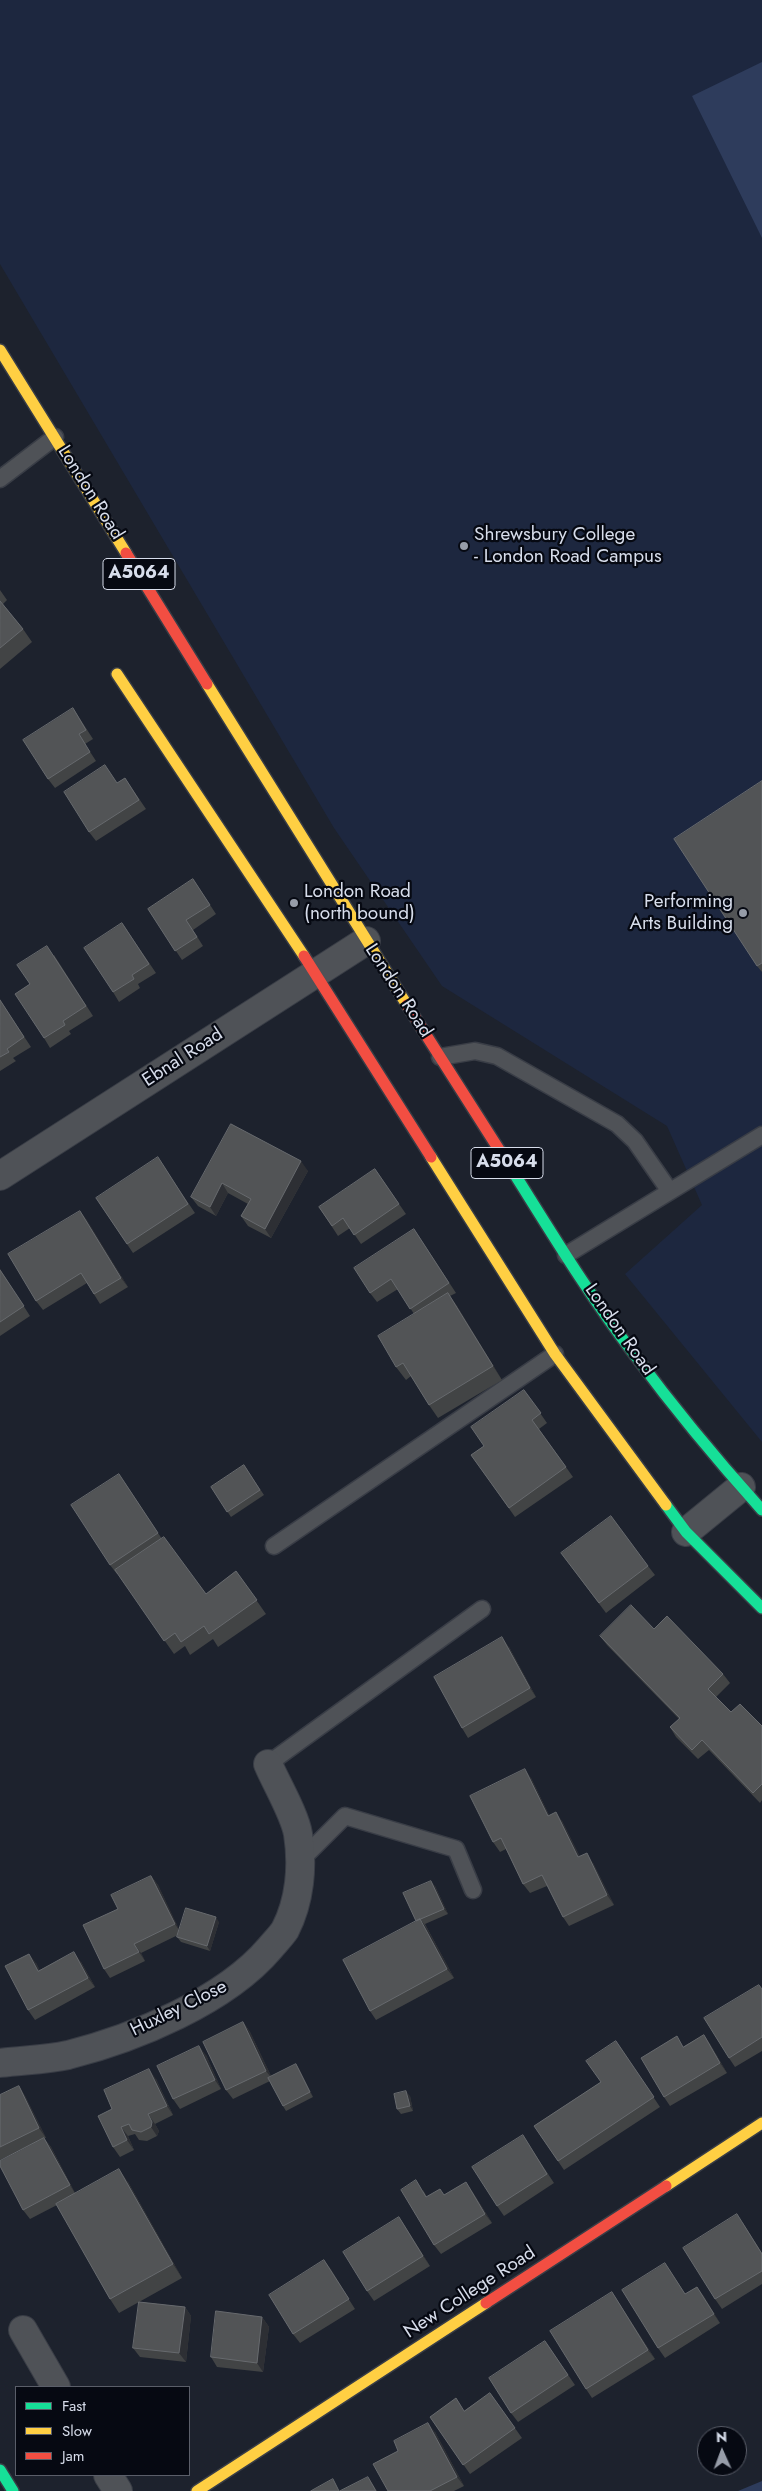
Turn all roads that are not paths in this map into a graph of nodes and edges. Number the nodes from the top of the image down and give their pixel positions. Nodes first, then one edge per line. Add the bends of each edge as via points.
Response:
1 (0, 350) edge
2 (55, 437) junction
3 (0, 479) edge
4 (117, 674) dead end
5 (366, 941) junction
6 (315, 973) junction
7 (440, 1057) junction
8 (762, 1135) edge
9 (0, 1176) edge
10 (669, 1190) junction
11 (566, 1255) junction
12 (555, 1354) junction
13 (741, 1487) junction
14 (762, 1510) edge
15 (686, 1532) junction
16 (274, 1546) dead end
17 (762, 1608) edge
18 (482, 1609) dead end
19 (268, 1764) joint
20 (301, 1860) junction
21 (473, 1890) dead end
22 (0, 2063) edge
23 (762, 2123) edge
24 (23, 2330) dead end
25 (55, 2386) edge
26 (0, 2470) edge
27 (109, 2476) edge
28 (13, 2491) edge
29 (118, 2491) edge
30 (197, 2491) edge

1 - 2 street, London Road / A5064
2 - 3 lane
2 - 5 street, London Road / A5064
4 - 6 street
5 - 6 street, Ebnal Road
5 - 7 street, London Road / A5064
6 - 9 street, Ebnal Road
6 - 12 street
7 - 10 lane via 475,1051 497,1056 617,1124 635,1141
7 - 11 street, London Road / A5064
8 - 10 lane
10 - 11 lane
11 - 13 street, London Road / A5064 via 633,1353
12 - 15 street
12 - 16 lane
13 - 14 street, London Road / A5064
13 - 15 street
15 - 17 street
18 - 19 lane
19 - 20 street, Huxley Close via 298,1832
20 - 21 lane via 345,1816 456,1849
20 - 22 street, Huxley Close via 298,1895 284,1931 232,1984 192,2007 106,2043 66,2055
23 - 30 street, New College Road
24 - 25 street
26 - 28 street
27 - 29 street

